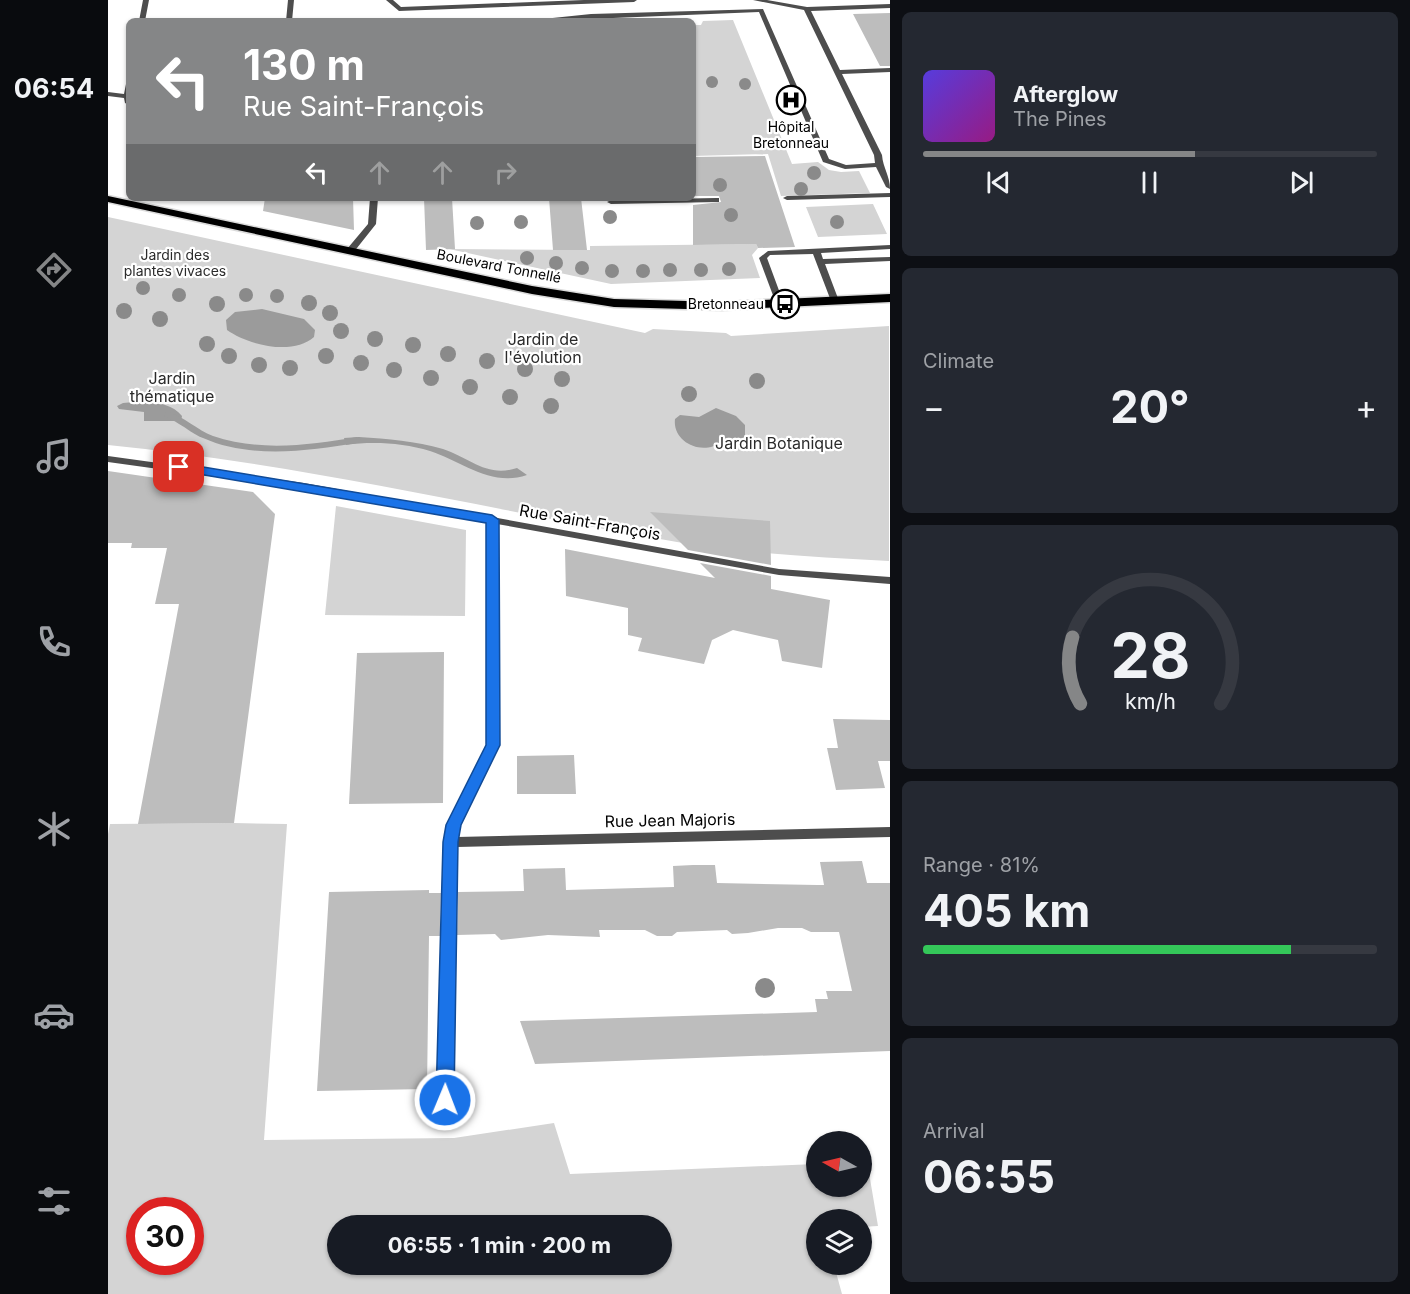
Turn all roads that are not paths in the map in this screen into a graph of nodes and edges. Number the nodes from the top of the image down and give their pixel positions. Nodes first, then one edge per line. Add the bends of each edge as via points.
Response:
1 (146, 0) edge
2 (291, 0) edge
3 (389, 0) edge
4 (481, 0) edge
5 (634, 0) edge
6 (756, 0) edge
7 (403, 2) dead end
8 (762, 4) edge
9 (890, 6) edge
10 (807, 9) junction
11 (142, 18) edge
12 (289, 18) edge
13 (577, 18) edge
14 (890, 70) edge
15 (837, 72) junction
16 (108, 94) edge
17 (126, 99) edge
18 (879, 165) junction
19 (890, 187) edge
20 (890, 195) edge
21 (787, 198) dead end
22 (108, 199) edge
23 (696, 200) edge
24 (716, 200) dead end
25 (374, 201) edge
26 (636, 201) edge
27 (611, 202) dead end
28 (890, 248) edge
29 (816, 250) junction
30 (350, 251) junction
31 (890, 259) edge
32 (820, 262) junction
33 (890, 298) edge
34 (835, 301) junction
35 (780, 304) junction
36 (108, 459) edge
37 (492, 520) junction
38 (890, 581) edge
39 (890, 832) edge
40 (451, 842) junction
41 (444, 1123) dead end

1 - 11 street
2 - 12 street
3 - 5 street via 399,9
4 - 7 street
6 - 8 street
8 - 10 street
8 - 13 street
8 - 18 street via 826,160 845,166
9 - 10 street
10 - 15 street
14 - 15 street
15 - 18 street via 878,155
16 - 17 street
18 - 19 street
20 - 21 street
22 - 30 main road, Boulevard Tonnellé
23 - 24 street
25 - 30 street via 372,224
26 - 27 street
28 - 29 street
29 - 32 street
29 - 35 street via 768,253 763,258
30 - 35 main road, Boulevard Tonnellé via 532,290 614,303 681,307
31 - 32 street
32 - 34 street
33 - 34 main road, Boulevard Tonnellé
34 - 35 main road, Boulevard Tonnellé
36 - 37 street, Rue Saint-François via 293,484
37 - 38 street, Rue Saint-François via 779,572
37 - 40 street via 493,745 453,825
39 - 40 street, Rue Jean Majoris
40 - 41 street

